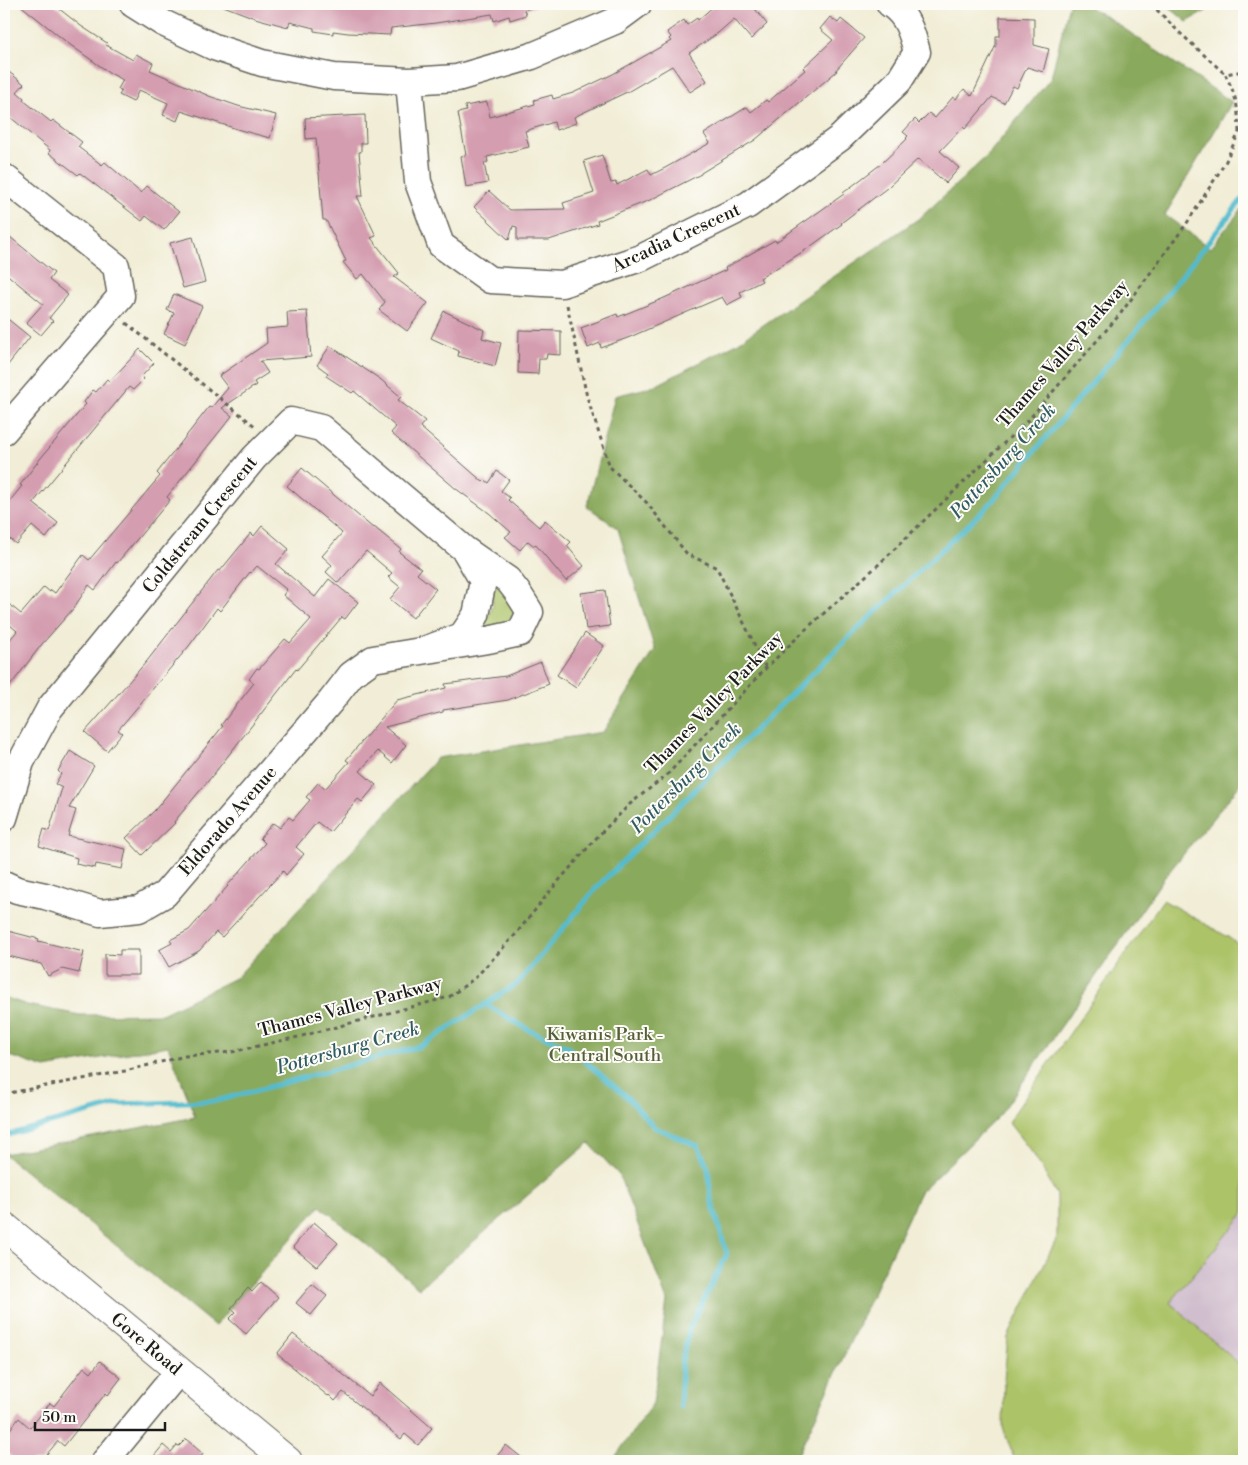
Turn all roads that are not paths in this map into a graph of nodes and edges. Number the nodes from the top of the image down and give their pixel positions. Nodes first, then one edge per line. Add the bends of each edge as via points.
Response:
1 (133, 4) edge
2 (638, 4) edge
3 (890, 4) edge
4 (409, 81) junction
5 (4, 177) edge
6 (4, 431) edge
7 (465, 550) junction
8 (421, 651) junction
9 (4, 818) edge
10 (4, 884) edge
11 (4, 1226) edge
12 (179, 1371) junction
13 (105, 1461) edge
14 (288, 1461) edge

1 - 4 street via 214,48 262,63 334,77
2 - 4 street via 615,21 532,56 457,78
3 - 4 street, Arcadia Crescent via 897,8 911,29 917,52 899,81 840,138 748,205 640,258 562,284 490,280 441,245 418,182
5 - 6 street via 116,266 121,296
7 - 8 street, Eldorado Avenue via 483,582 476,615 462,636
7 - 8 street, Eldorado Avenue via 508,580 530,612 520,632
7 - 9 street, Coldstream Crescent via 321,428 291,422 248,466 50,708 20,762
8 - 10 street, Eldorado Avenue via 373,660 351,675 165,894 140,909 100,913
11 - 12 main road, Gore Road
12 - 13 street
12 - 14 main road, Gore Road

